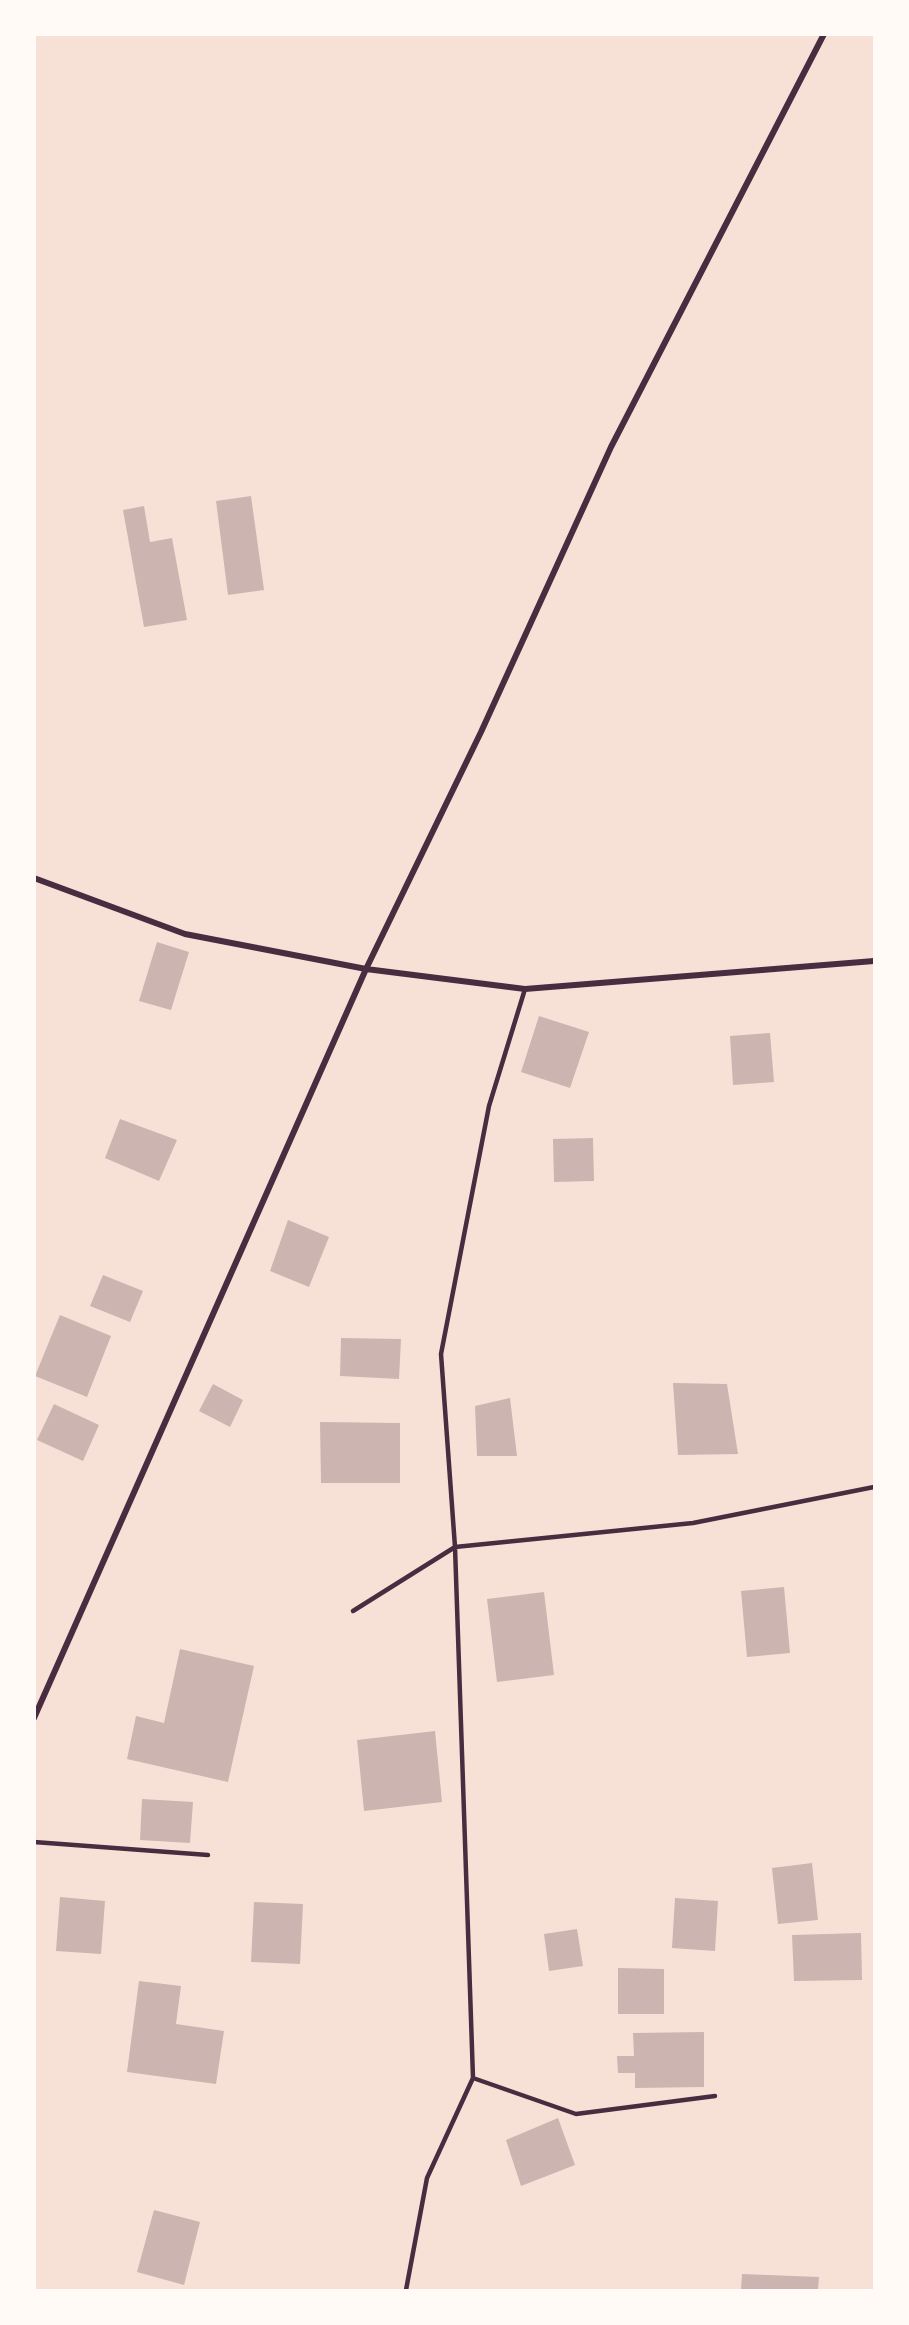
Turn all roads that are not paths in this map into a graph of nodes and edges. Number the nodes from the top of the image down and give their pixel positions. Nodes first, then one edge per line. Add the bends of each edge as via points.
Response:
1 (824, 34) edge
2 (34, 878) edge
3 (874, 961) edge
4 (366, 969) junction
5 (525, 989) junction
6 (874, 1487) edge
7 (455, 1548) junction
8 (353, 1611) dead end
9 (34, 1718) edge
10 (34, 1842) edge
11 (208, 1855) dead end
12 (474, 2078) junction
13 (715, 2096) dead end
14 (406, 2290) edge

1 - 4 street via 611,447 481,732
2 - 4 street via 185,934
3 - 5 street
4 - 5 street
4 - 9 street
5 - 7 lane via 489,1106 441,1354
6 - 7 lane via 693,1523
7 - 8 lane
7 - 12 lane
10 - 11 lane
12 - 13 lane via 576,2114
12 - 14 lane via 428,2178

